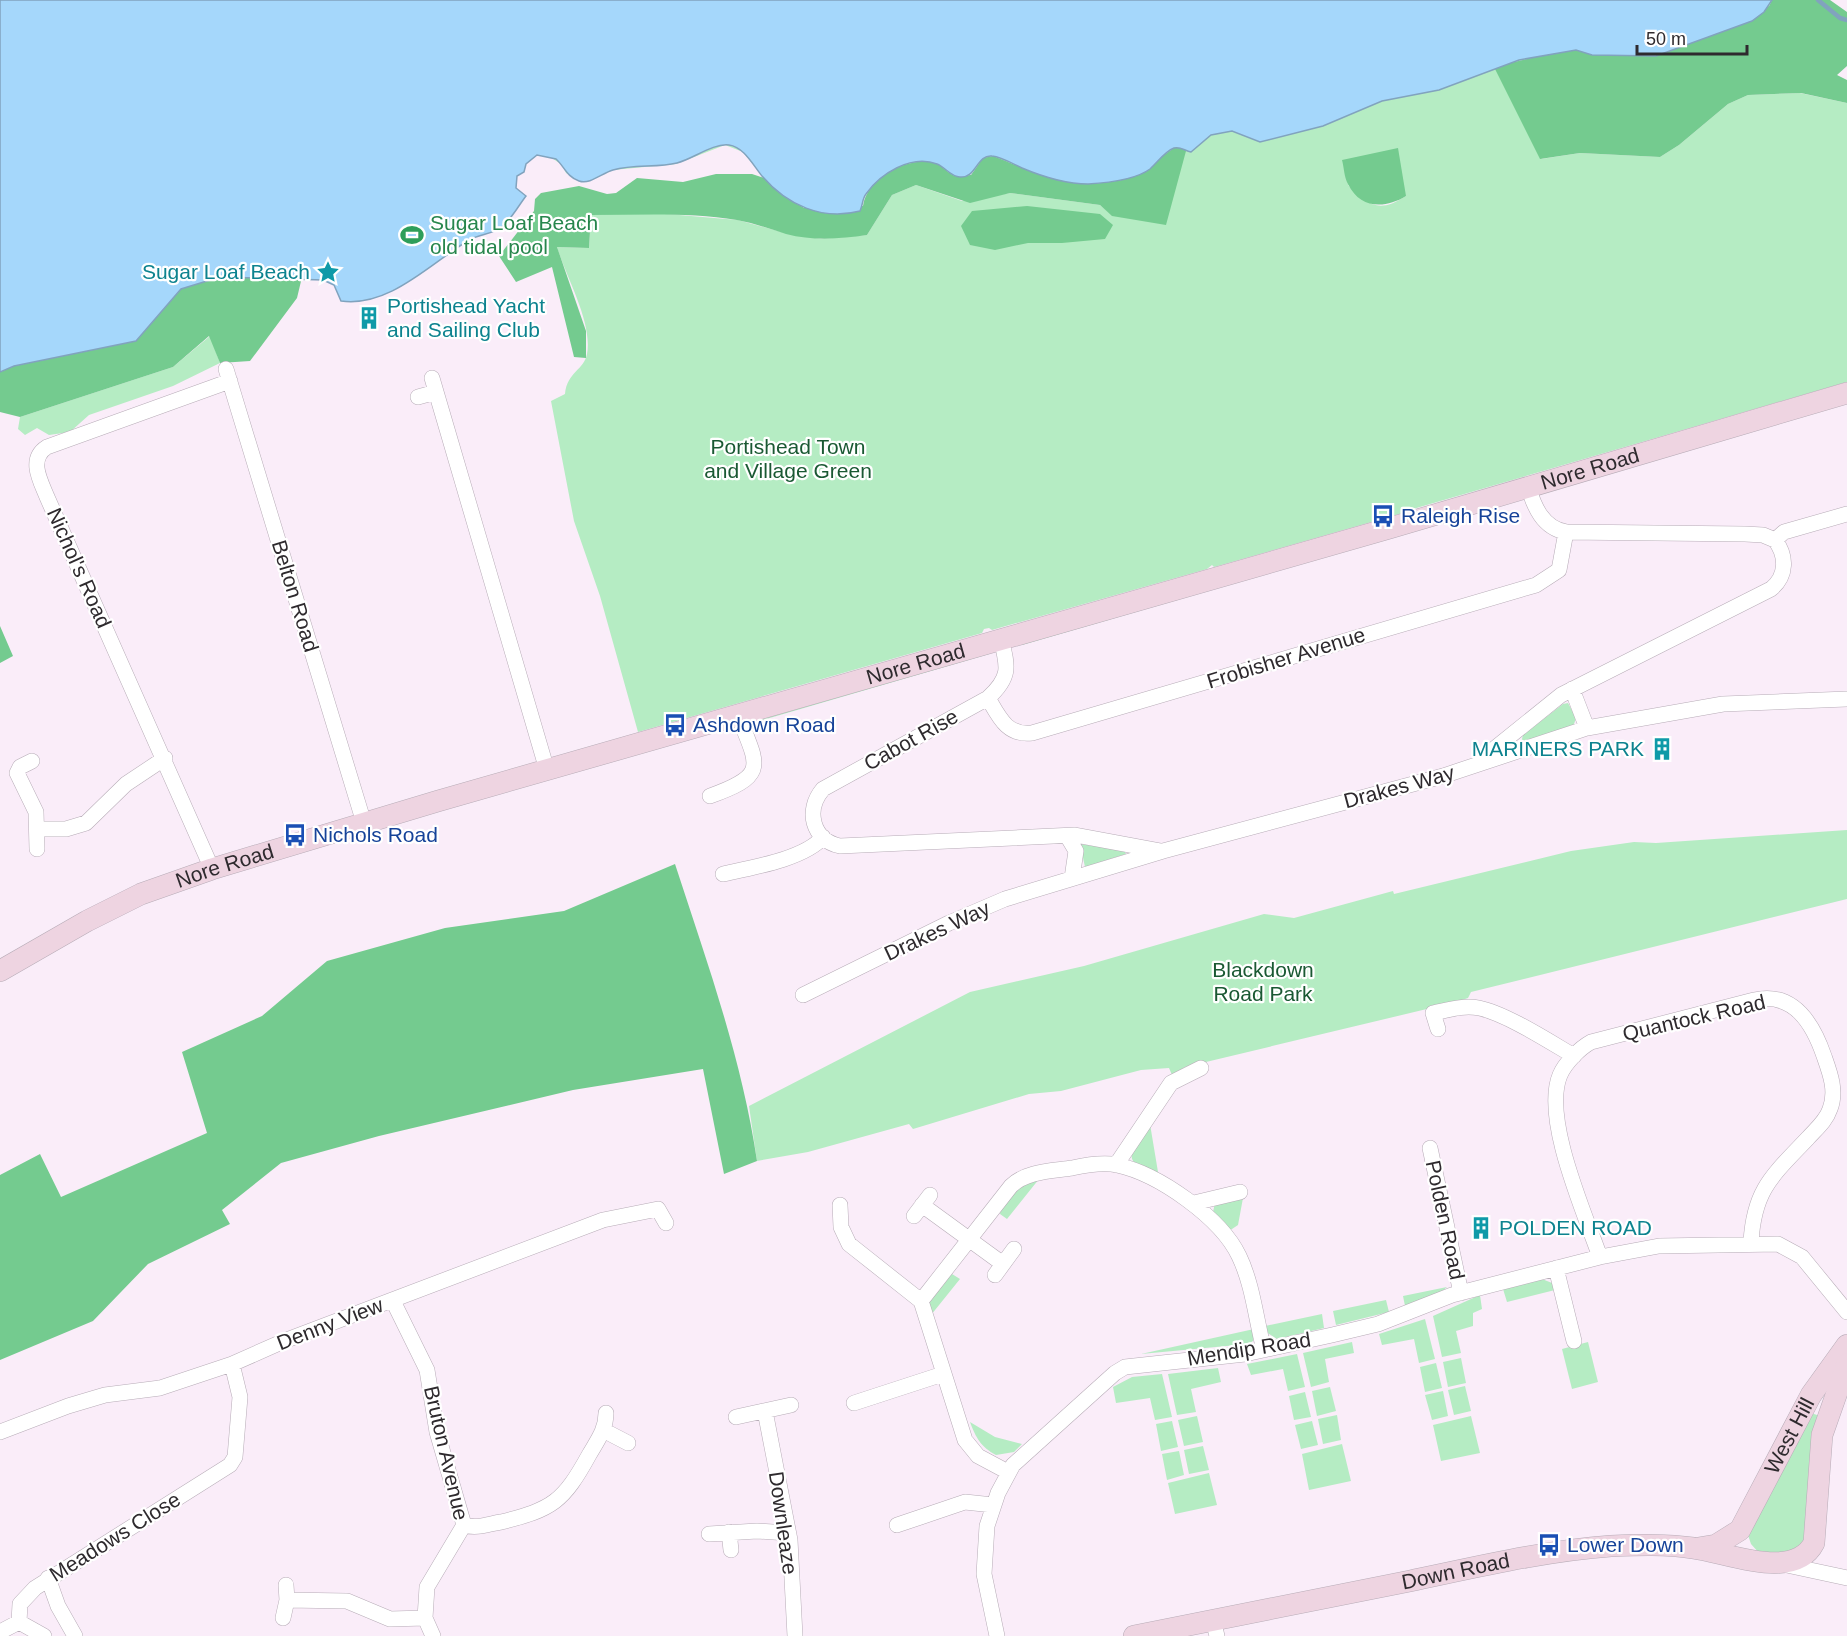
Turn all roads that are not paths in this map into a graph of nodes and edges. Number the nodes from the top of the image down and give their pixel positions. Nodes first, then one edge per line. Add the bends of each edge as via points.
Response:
1 (228, 375) joint
2 (1847, 393) edge
3 (418, 397) dead end
4 (1528, 486) junction
5 (1847, 514) edge
6 (1566, 532) junction
7 (1775, 540) junction
8 (1001, 639) junction
9 (1572, 689) junction
10 (988, 698) junction
11 (1847, 699) edge
12 (738, 715) junction
13 (1587, 728) junction
14 (165, 758) junction
15 (32, 761) dead end
16 (1469, 767) junction
17 (547, 770) junction
18 (710, 796) dead end
19 (364, 823) junction
20 (37, 829) junction
21 (1067, 836) junction
22 (823, 837) junction
23 (37, 849) dead end
24 (1163, 851) junction
25 (212, 869) junction
26 (723, 874) dead end
27 (1072, 878) junction
28 (0, 972) edge
29 (849, 972) junction
30 (856, 987) dead end
31 (804, 995) dead end
32 (1438, 1029) dead end
33 (1574, 1056) junction
34 (1201, 1068) dead end
35 (1429, 1148) dead end
36 (1116, 1165) junction
37 (1240, 1192) dead end
38 (1194, 1203) junction
39 (840, 1205) dead end
40 (922, 1206) dead end
41 (666, 1223) dead end
42 (970, 1240) junction
43 (1751, 1242) junction
44 (1014, 1249) dead end
45 (1600, 1257) junction
46 (1556, 1268) junction
47 (1461, 1293) junction
48 (393, 1301) junction
49 (921, 1301) junction
50 (1847, 1312) edge
51 (1574, 1341) dead end
52 (1847, 1345) edge
53 (1264, 1350) junction
54 (232, 1364) junction
55 (1847, 1364) edge
56 (944, 1374) junction
57 (1811, 1395) junction
58 (854, 1403) dead end
59 (791, 1405) dead end
60 (1831, 1406) junction
61 (765, 1411) junction
62 (606, 1413) dead end
63 (736, 1417) dead end
64 (603, 1430) junction
65 (0, 1432) edge
66 (628, 1443) dead end
67 (1008, 1472) junction
68 (993, 1505) junction
69 (464, 1525) junction
70 (897, 1525) dead end
71 (1740, 1530) junction
72 (729, 1532) junction
73 (788, 1533) junction
74 (709, 1534) dead end
75 (1814, 1543) junction
76 (1696, 1548) junction
77 (731, 1550) dead end
78 (1775, 1563) junction
79 (48, 1578) junction
80 (1847, 1578) edge
81 (283, 1618) dead end
82 (425, 1618) junction
83 (20, 1622) junction
84 (1215, 1628) edge
85 (0, 1632) edge
86 (44, 1636) edge
87 (75, 1636) edge
88 (433, 1636) edge
89 (795, 1636) edge
90 (998, 1636) edge
91 (1134, 1636) edge

1 - 14 street, Nichol's Road via 46,447 36,460 47,497
1 - 19 street, Belton Road
2 - 4 street, Nore Road
3 - 17 street via 434,385
4 - 6 street via 1545,521 1554,530
4 - 8 street, Nore Road
5 - 7 street via 1784,532
6 - 7 street via 1745,534
6 - 10 street, Frobisher Avenue via 1559,570 1536,585 1032,733 1007,728
7 - 9 street via 1782,551 1784,566 1780,580 1771,590
8 - 10 street, Cabot Rise via 1006,675
8 - 12 street, Nore Road
9 - 13 street
9 - 16 street
10 - 22 street, Cabot Rise via 823,789 814,803 813,816
11 - 13 street, Drakes Way via 1723,704
12 - 17 street, Nore Road
12 - 18 street via 754,769 743,783
13 - 16 street, Drakes Way
14 - 20 street via 126,784 86,823 66,829
14 - 25 street, Nichol's Road
15 - 20 street via 17,773 36,812
16 - 24 street, Drakes Way
17 - 19 street, Nore Road
19 - 25 street, Nore Road
20 - 23 street
21 - 22 street via 840,846
21 - 24 street, Drakes Way
21 - 27 street via 1076,851
22 - 26 street via 805,850 744,876
24 - 27 street, Drakes Way
25 - 28 street, Nore Road via 141,894
27 - 29 street, Drakes Way via 966,915
29 - 30 street
29 - 31 street, Drakes Way
32 - 33 street via 1432,1013 1479,1008
33 - 43 street, Quantock Road via 1591,1042 1758,999 1778,1000 1803,1014 1815,1030 1832,1078 1832,1106 1826,1119 1780,1167 1757,1200
33 - 45 street, Quantock Road via 1559,1078 1558,1124 1563,1150
34 - 36 street via 1171,1083
35 - 47 street, Polden Road
36 - 38 street via 1140,1173
36 - 42 street via 1076,1167 1021,1179 1011,1186
37 - 38 street
38 - 53 street via 1239,1254
39 - 49 street via 842,1232 849,1245
40 - 42 street
41 - 48 street, Denny View via 658,1205 584,1226
42 - 44 street via 999,1269
42 - 49 street
43 - 45 street, Mendip Road via 1651,1247
43 - 50 street, Mendip Road via 1778,1244 1798,1253
45 - 46 street, Mendip Road
46 - 47 street, Mendip Road
46 - 51 street
47 - 53 street, Mendip Road via 1378,1324
48 - 54 street, Denny View
48 - 69 street, Bruton Avenue via 427,1370 437,1432
49 - 56 street
52 - 57 street, West Hill
53 - 67 street, Mendip Road via 1125,1367
54 - 65 street, Denny View via 160,1388 105,1395
54 - 79 street, Meadows Close via 240,1397 235,1467
55 - 60 street, West Hill
56 - 58 street
56 - 67 street via 969,1447 986,1462
57 - 60 street
57 - 71 street, West Hill
59 - 61 street
60 - 75 street, West Hill via 1819,1458
61 - 63 street
61 - 73 street, Downleaze
62 - 64 street
64 - 66 street
64 - 69 street via 574,1482 556,1502 526,1516 477,1527
67 - 68 street, Mendip Road
68 - 70 street via 965,1502
68 - 90 street, Mendip Road via 986,1534 984,1574
69 - 82 street, Bruton Avenue via 429,1582
71 - 76 street via 1716,1545
71 - 78 street via 1749,1550
72 - 73 street
72 - 74 street
72 - 77 street
73 - 89 street, Downleaze
75 - 78 street via 1800,1559
75 - 80 street via 1828,1569
76 - 78 street, Down Road
76 - 84 street, Down Road via 1623,1546 1550,1553
78 - 80 street
79 - 83 street, Meadows Close via 21,1603
79 - 87 street
81 - 82 street via 286,1593 345,1601 390,1618
82 - 88 street, Bruton Avenue
83 - 85 street
83 - 86 street
84 - 91 street, Down Road

